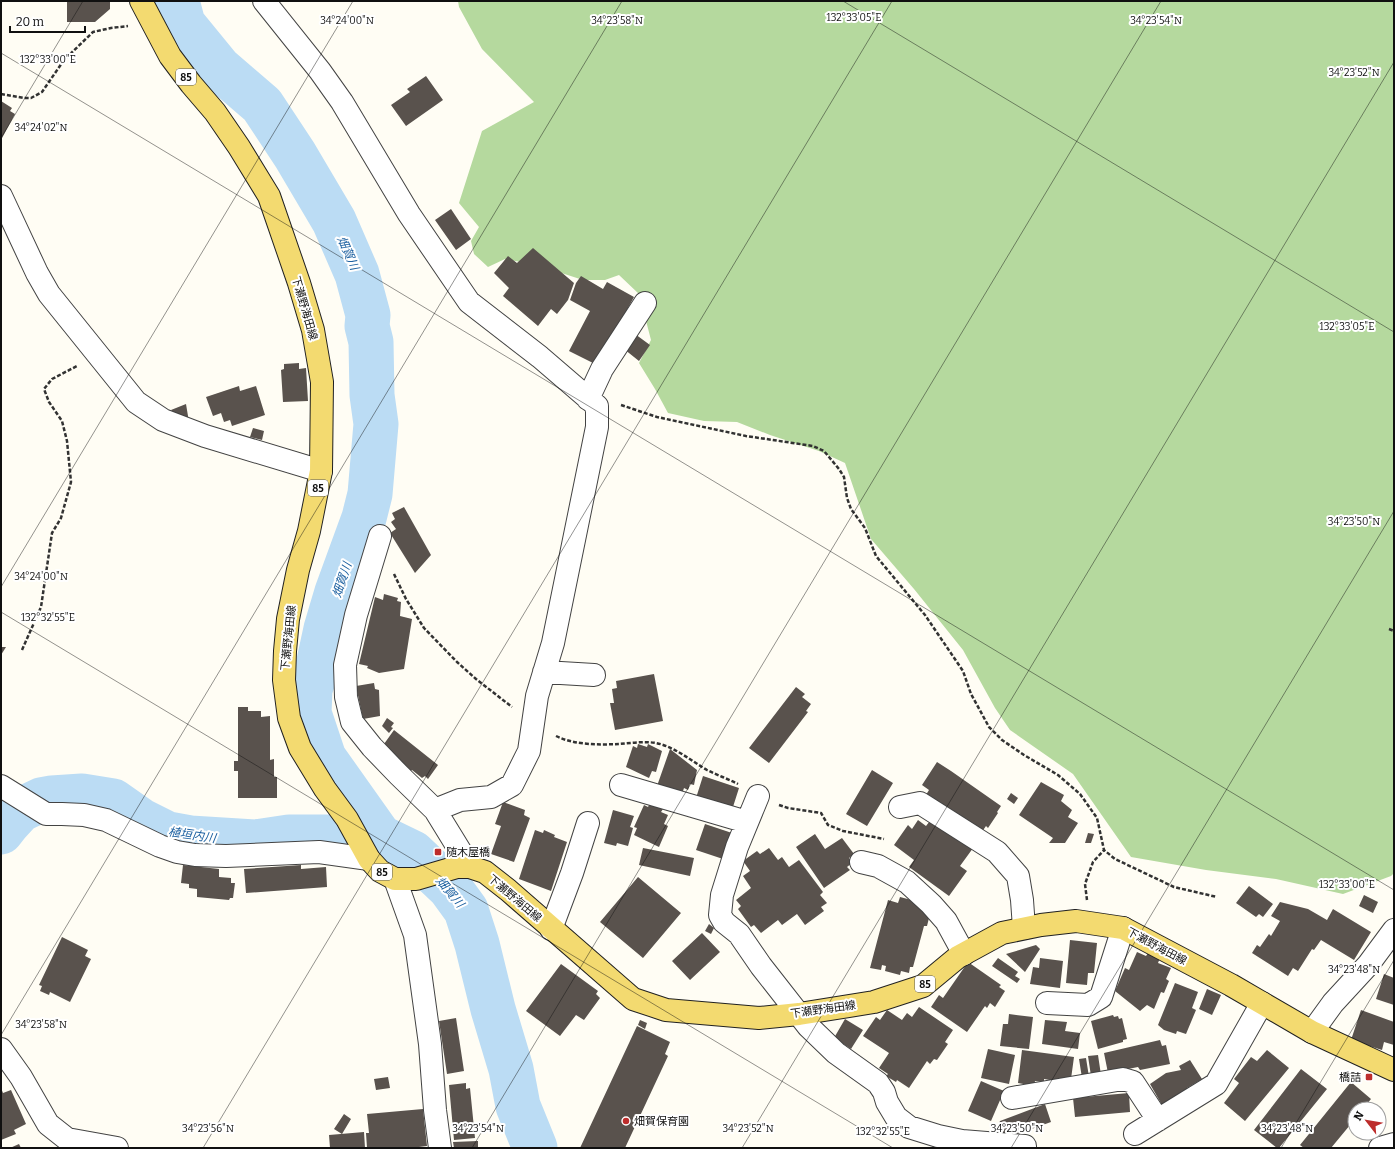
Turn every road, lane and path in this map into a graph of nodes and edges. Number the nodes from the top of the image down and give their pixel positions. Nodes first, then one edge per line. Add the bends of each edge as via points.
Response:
1 (141, 1) edge
2 (264, 1) edge
3 (153, 24) junction
4 (1, 94) edge
5 (1, 196) edge
6 (645, 303) dead end
7 (97, 355) junction
8 (592, 403) junction
9 (320, 471) junction
10 (380, 536) dead end
11 (1390, 629) dead end
12 (1394, 631) edge
13 (22, 650) dead end
14 (544, 672) junction
15 (594, 675) dead end
16 (621, 785) dead end
17 (1, 786) edge
18 (758, 796) joint
19 (900, 807) dead end
20 (435, 810) junction
21 (588, 822) dead end
22 (746, 822) junction
23 (884, 839) dead end
24 (1104, 850) junction
25 (365, 851) junction
26 (861, 862) dead end
27 (464, 867) junction
28 (406, 879) junction
29 (1216, 897) dead end
30 (1090, 923) junction
31 (1024, 928) junction
32 (1123, 928) junction
33 (551, 929) junction
34 (1394, 930) edge
35 (964, 954) junction
36 (1047, 1003) dead end
37 (1262, 1003) junction
38 (799, 1014) junction
39 (1312, 1032) junction
40 (1, 1049) edge
41 (1394, 1070) edge
42 (1012, 1098) dead end
43 (1158, 1120) junction
44 (1135, 1134) dead end
45 (1394, 1144) edge
46 (964, 1145) edge
47 (1025, 1146) dead end
48 (117, 1148) edge
49 (440, 1148) edge
50 (1380, 1148) edge

1 - 3 main road, 下瀬野海田線 / 85
2 - 8 street via 342,102 410,214 470,302 540,357
3 - 4 path via 93,32 64,60 42,92 31,98
3 - 9 main road, 下瀬野海田線 / 85 via 170,56 215,112 269,196 299,283 319,358 322,382
5 - 7 street via 49,294
6 - 8 street via 602,369
7 - 9 street via 136,402 163,420 205,436
7 - 13 path via 52,379 44,390 62,421 67,441 71,482 61,518 52,533 41,607
8 - 14 street via 597,427 554,636
8 - 24 path via 611,402 657,417 746,436 813,446 824,451 844,477 851,509 865,528 876,556 925,615 964,671 971,694 989,727 1002,740 1058,775 1080,794 1096,818
9 - 25 main road, 下瀬野海田線 / 85 via 288,619 284,680 290,718 300,748
10 - 20 street via 346,658 346,697 352,722 399,775
11 - 12 path
14 - 15 street
14 - 20 street via 536,696 529,751 512,785 491,797 460,800
16 - 22 street
17 - 25 street via 46,814 84,815 106,820 177,852 226,856
18 - 22 street
18 - 23 path via 788,808 821,813 828,825 843,831
19 - 31 street via 920,803 997,852 1018,876
20 - 27 street
21 - 33 street
22 - 38 street via 722,895 720,915 724,922 739,934
24 - 29 path via 1115,859 1174,887
24 - 30 path via 1093,862 1085,884
25 - 28 main road, 下瀬野海田線 / 85 via 380,871
26 - 35 street via 878,866 907,882 946,921
27 - 28 main road
27 - 33 main road, 下瀬野海田線 / 85 via 484,872
28 - 49 street via 430,1044
30 - 31 main road, 下瀬野海田線 / 85 via 1076,921
30 - 32 main road, 下瀬野海田線 / 85
31 - 35 main road, 下瀬野海田線 / 85 via 1002,933
32 - 36 street via 1101,997 1088,1005
32 - 37 main road, 下瀬野海田線 / 85
33 - 38 main road, 下瀬野海田線 / 85 via 633,999 666,1010 759,1018
34 - 39 street
35 - 38 main road, 下瀬野海田線 / 85 via 923,986 874,1002
37 - 39 main road, 下瀬野海田線 / 85
37 - 43 street via 1216,1084
38 - 46 street via 817,1036 836,1053 878,1083 896,1117 909,1128
39 - 41 main road, 下瀬野海田線 / 85
40 - 48 street via 48,1124 67,1139
42 - 43 street via 1123,1079 1133,1082
43 - 44 street
45 - 50 street
46 - 47 street

